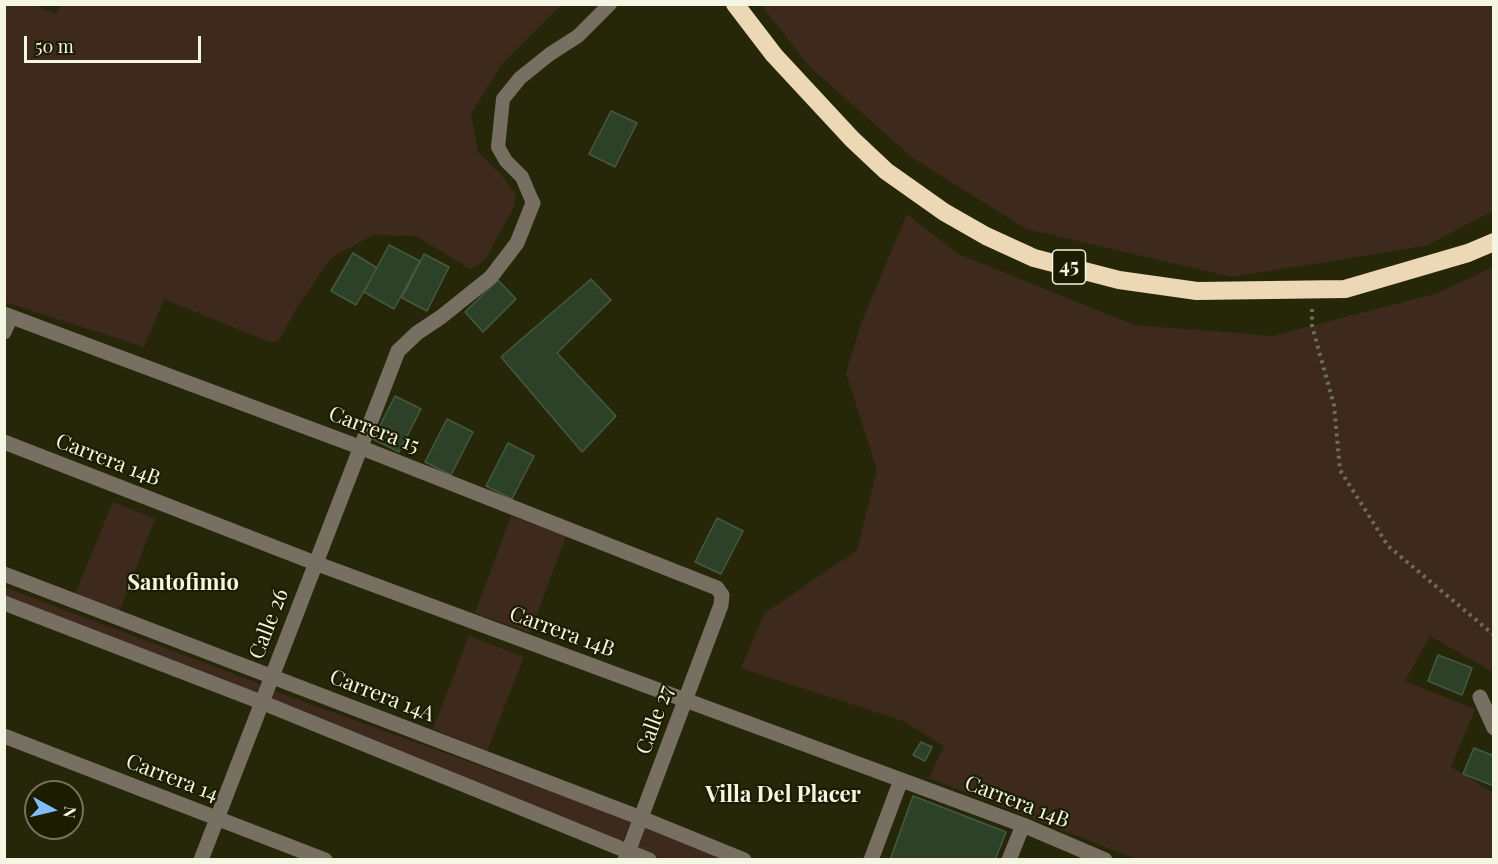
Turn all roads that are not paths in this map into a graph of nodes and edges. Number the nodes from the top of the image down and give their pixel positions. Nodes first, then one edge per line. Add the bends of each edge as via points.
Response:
1 (610, 4) edge
2 (735, 4) edge
3 (533, 203) joint
4 (1494, 242) edge
5 (8, 316) edge
6 (4, 332) edge
7 (4, 442) edge
8 (362, 448) junction
9 (315, 564) junction
10 (4, 574) edge
11 (722, 596) joint
12 (4, 603) edge
13 (271, 676) junction
14 (1480, 697) dead end
15 (684, 700) junction
16 (261, 702) junction
17 (1494, 729) edge
18 (4, 736) edge
19 (901, 780) junction
20 (217, 817) junction
21 (641, 818) junction
22 (1023, 825) junction
23 (627, 855) edge
24 (201, 860) edge
25 (325, 860) edge
26 (649, 860) edge
27 (744, 860) edge
28 (871, 860) edge
29 (1009, 860) edge
30 (1106, 860) edge

1 - 3 lane via 578,36 520,78 503,99 498,147 522,177
2 - 4 highway, 45 via 774,55 886,171 944,212 1034,258 1119,280 1197,291 1345,289
3 - 8 street, Calle 26 via 517,243 490,277 398,351
5 - 6 street
5 - 8 street, Carrera 15
7 - 9 street, Carrera 14B
8 - 9 street, Calle 26
8 - 11 street, Carrera 15 via 717,588
9 - 13 street, Calle 26
9 - 15 street, Carrera 14B
10 - 13 street, Carrera 14A
11 - 15 street, Calle 27
12 - 16 street
13 - 16 street, Calle 26
13 - 21 street, Carrera 14A
14 - 17 street
15 - 19 street, Carrera 14B
15 - 21 street, Calle 27
16 - 20 street, Calle 26
16 - 23 street
18 - 20 street, Carrera 14
19 - 22 street, Carrera 14B
19 - 28 street
20 - 24 street, Calle 26
20 - 25 street, Carrera 14
21 - 23 street, Calle 27
21 - 27 street, Carrera 14A
22 - 29 street
22 - 30 street, Carrera 14B
23 - 26 street

